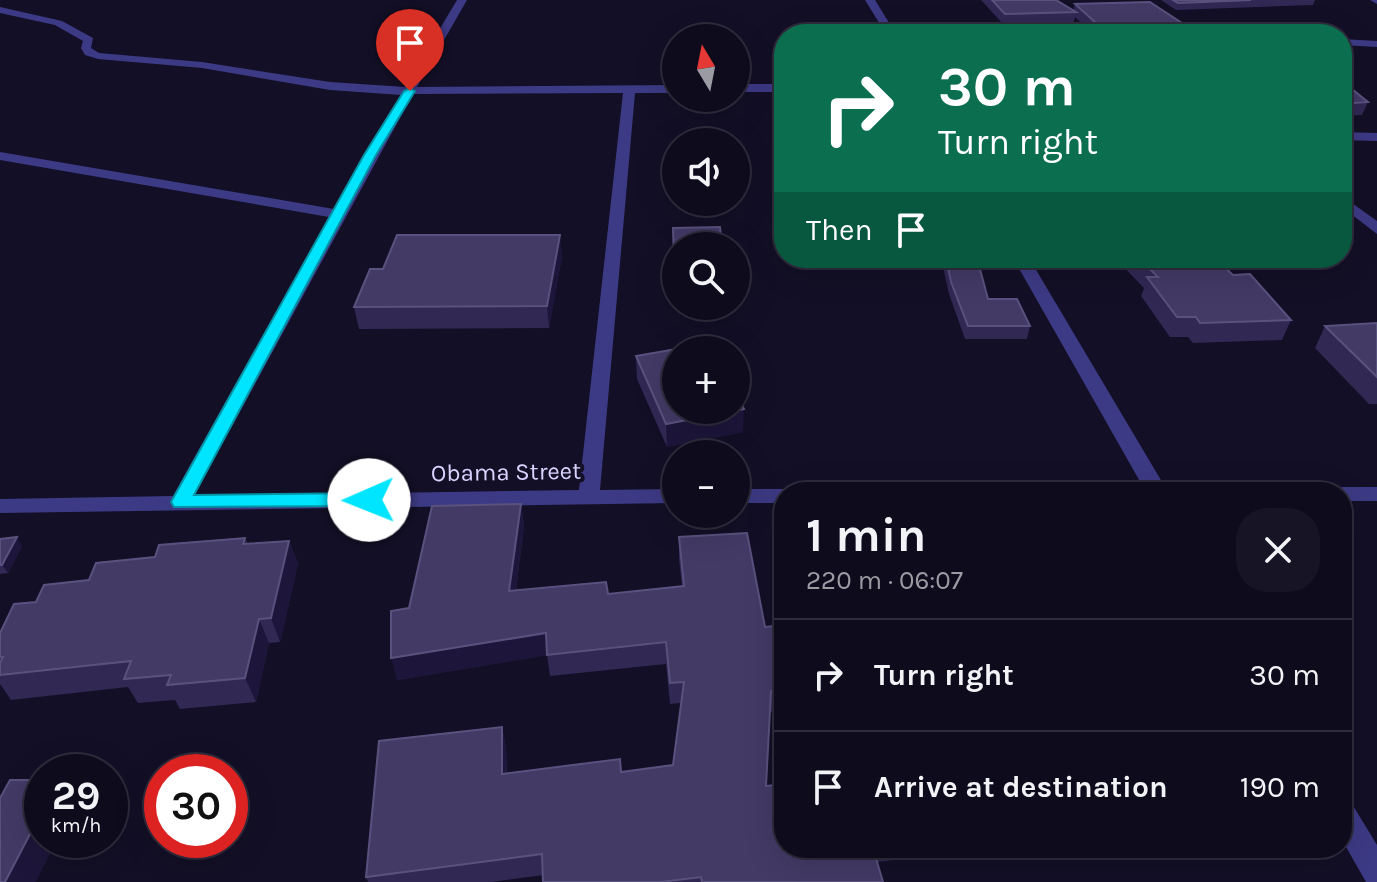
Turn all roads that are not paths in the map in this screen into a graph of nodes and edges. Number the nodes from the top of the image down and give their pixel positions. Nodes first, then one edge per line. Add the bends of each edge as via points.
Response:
1 (462, 0) edge
2 (870, 0) edge
3 (0, 10) edge
4 (885, 24) edge
5 (1352, 43) edge
6 (1377, 44) edge
7 (750, 88) edge
8 (774, 88) edge
9 (629, 89) junction
10 (662, 89) edge
11 (410, 91) junction
12 (1352, 136) edge
13 (1377, 137) edge
14 (0, 156) edge
15 (1352, 208) edge
16 (338, 214) junction
17 (1377, 229) edge
18 (1027, 268) edge
19 (1151, 482) edge
20 (1352, 494) edge
21 (1377, 494) edge
22 (589, 496) junction
23 (662, 496) edge
24 (750, 496) edge
25 (774, 496) edge
26 (180, 502) junction
27 (0, 506) edge
28 (1352, 830) edge
29 (1377, 873) edge

1 - 11 street
2 - 4 street
3 - 11 street via 63,25 89,40 86,48 98,56
5 - 6 street
7 - 8 street
9 - 10 street
9 - 11 street
9 - 22 street
11 - 16 street
12 - 13 street
14 - 16 street
15 - 17 street
16 - 26 street
18 - 19 street
20 - 21 street
22 - 23 street, Obama Street
22 - 26 street, Obama Street
24 - 25 street
26 - 27 street, Obama Street
28 - 29 street

